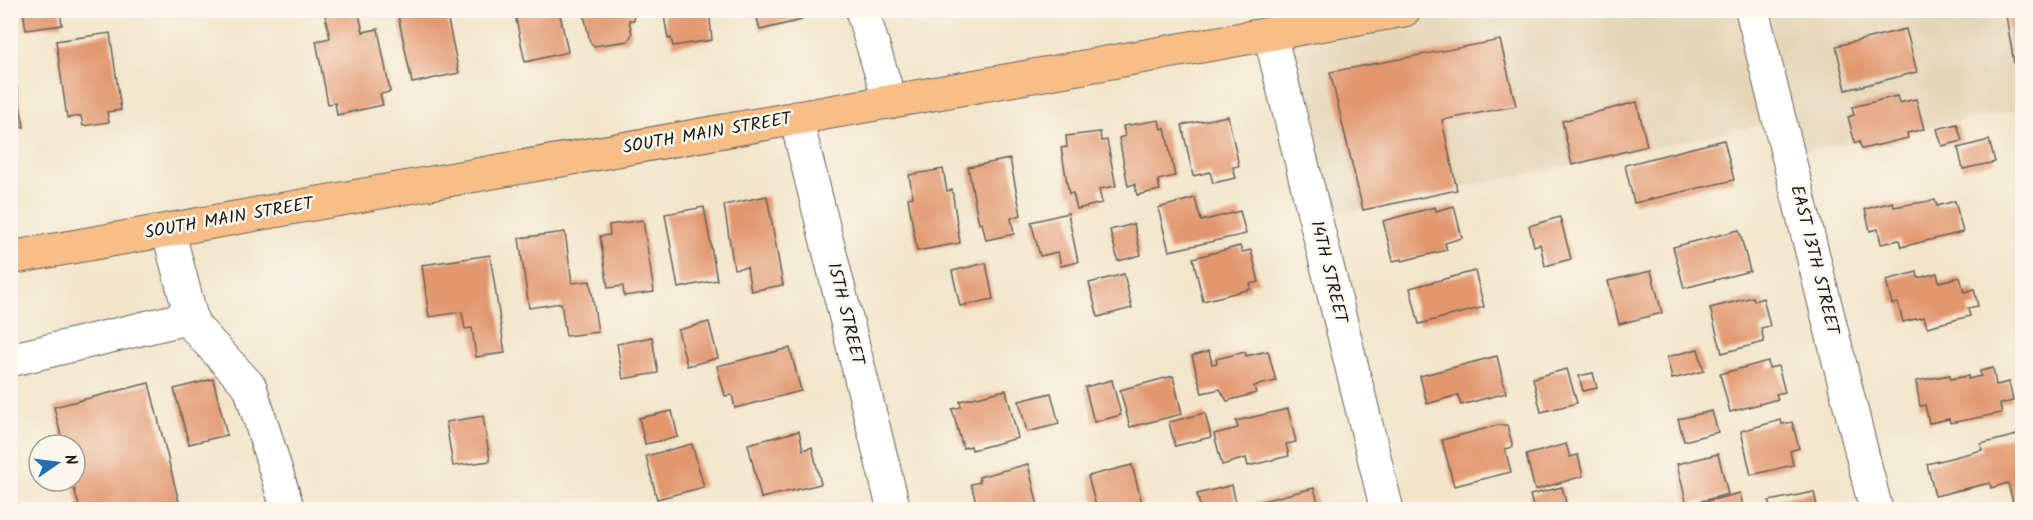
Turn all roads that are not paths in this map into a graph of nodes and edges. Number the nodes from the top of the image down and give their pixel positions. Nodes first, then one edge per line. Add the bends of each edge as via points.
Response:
1 (862, 10) edge
2 (1404, 10) edge
3 (1752, 10) edge
4 (1341, 16) edge
5 (1270, 34) junction
6 (890, 102) junction
7 (796, 118) junction
8 (168, 230) junction
9 (10, 258) edge
10 (191, 317) junction
11 (10, 360) edge
12 (288, 510) edge
13 (894, 510) edge
14 (1387, 510) edge
15 (1876, 510) edge

1 - 6 street
2 - 4 main road, SOUTH MAIN STREET
3 - 15 street, EAST 13TH STREET
4 - 5 main road, SOUTH MAIN STREET
5 - 6 main road, SOUTH MAIN STREET
5 - 14 street, 14TH STREET
6 - 7 main road, SOUTH MAIN STREET
7 - 8 main road, SOUTH MAIN STREET
7 - 13 street, 15TH STREET
8 - 9 main road, SOUTH MAIN STREET
8 - 10 street
10 - 11 street
10 - 12 street via 193,325 250,387

